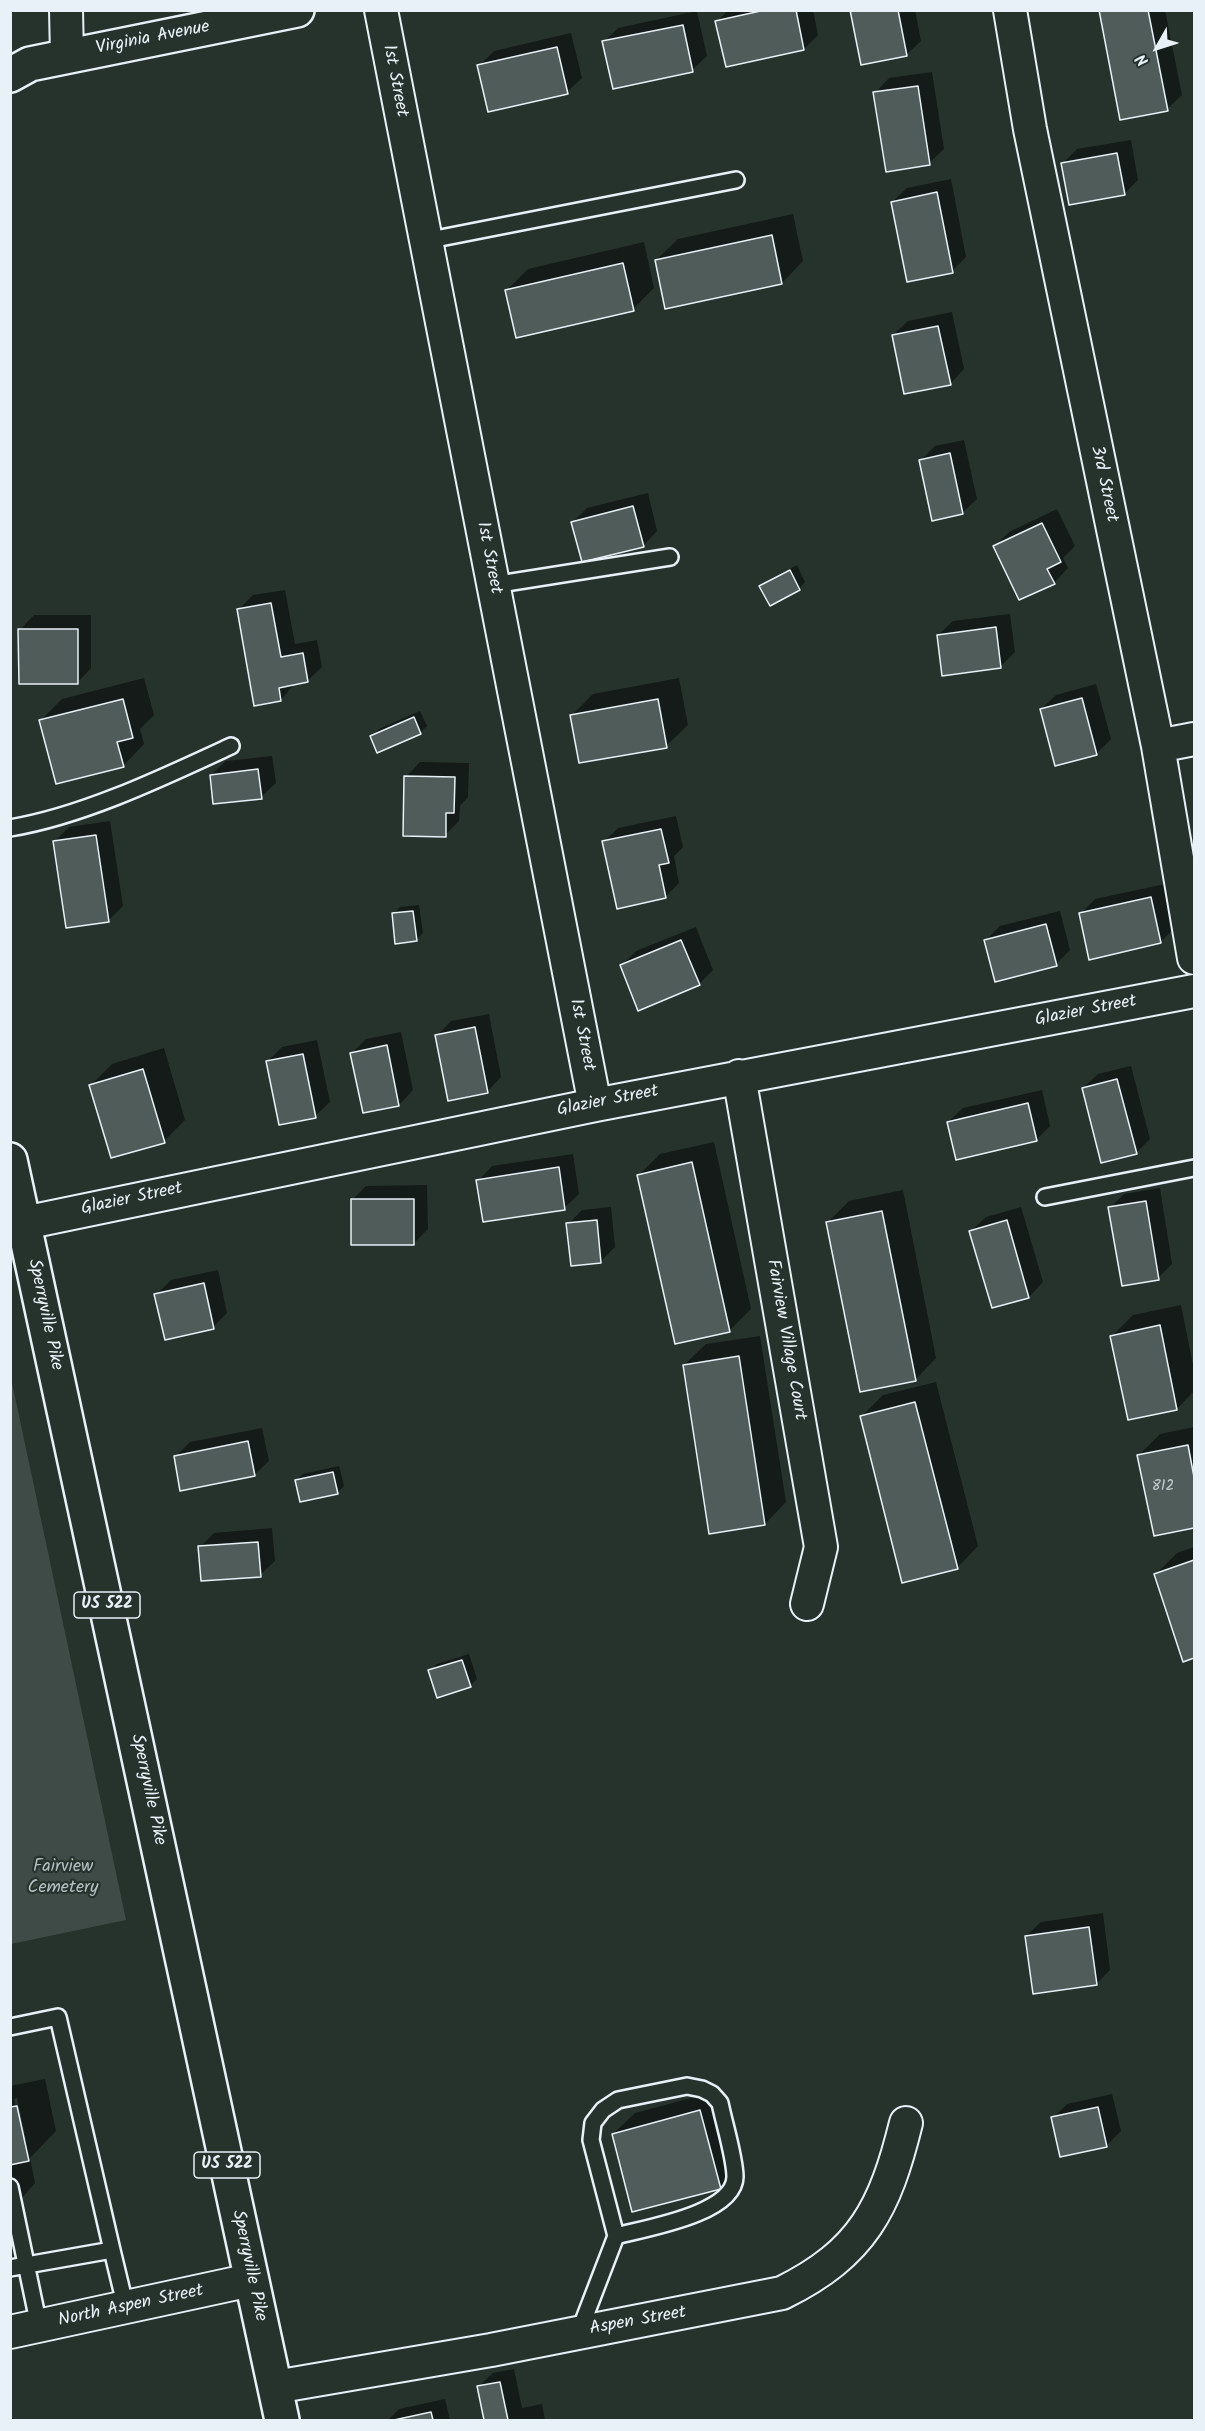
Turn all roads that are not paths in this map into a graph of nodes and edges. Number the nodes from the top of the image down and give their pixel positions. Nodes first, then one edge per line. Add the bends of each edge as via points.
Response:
1 (66, 10) edge
2 (297, 10) edge
3 (381, 10) edge
4 (1010, 10) edge
5 (67, 56) junction
6 (10, 75) edge
7 (736, 180) dead end
8 (425, 241) junction
9 (670, 557) dead end
10 (493, 585) junction
11 (1194, 739) edge
12 (231, 746) dead end
13 (1158, 746) junction
14 (10, 828) edge
15 (1194, 958) edge
16 (1194, 991) edge
17 (739, 1076) junction
18 (595, 1105) junction
19 (10, 1160) edge
20 (1194, 1168) edge
21 (1045, 1197) dead end
22 (24, 1223) junction
23 (807, 1604) dead end
24 (10, 2027) edge
25 (906, 2123) dead end
26 (10, 2187) edge
27 (616, 2236) junction
28 (112, 2250) junction
29 (27, 2265) junction
30 (10, 2268) edge
31 (251, 2280) junction
32 (126, 2308) junction
33 (25, 2329) edge
34 (579, 2332) junction
35 (275, 2387) junction
36 (282, 2421) edge

1 - 5 street
2 - 5 main road, Virginia Avenue
3 - 8 street, 1st Street
4 - 13 street, 3rd Street via 1030,129
5 - 6 main road, Virginia Avenue via 30,64
7 - 8 lane
8 - 10 street, 1st Street
9 - 10 lane
10 - 18 street, 1st Street
11 - 13 street
12 - 14 lane via 156,781 34,824
13 - 15 street, 3rd Street
16 - 17 street, Glazier Street
17 - 18 street, Glazier Street
17 - 23 street, Fairview Village Court via 820,1547
18 - 22 street, Glazier Street
19 - 22 main road, Sperryville Pike / US 522
20 - 21 lane
22 - 31 main road, Sperryville Pike / US 522
24 - 28 lane via 58,2017
25 - 34 street, Aspen Street via 885,2193 867,2226 844,2254 815,2277 782,2293
26 - 29 lane
27 - 27 lane via 712,2208 730,2190 735,2177 720,2103 712,2094 687,2086 618,2100 593,2123 591,2140
27 - 34 lane
28 - 29 lane
28 - 32 lane
29 - 30 lane
29 - 33 lane
31 - 32 street, North Aspen Street
31 - 35 main road, Sperryville Pike / US 522
32 - 33 street, North Aspen Street
34 - 35 street, Aspen Street
35 - 36 main road, Sperryville Pike / US 522

